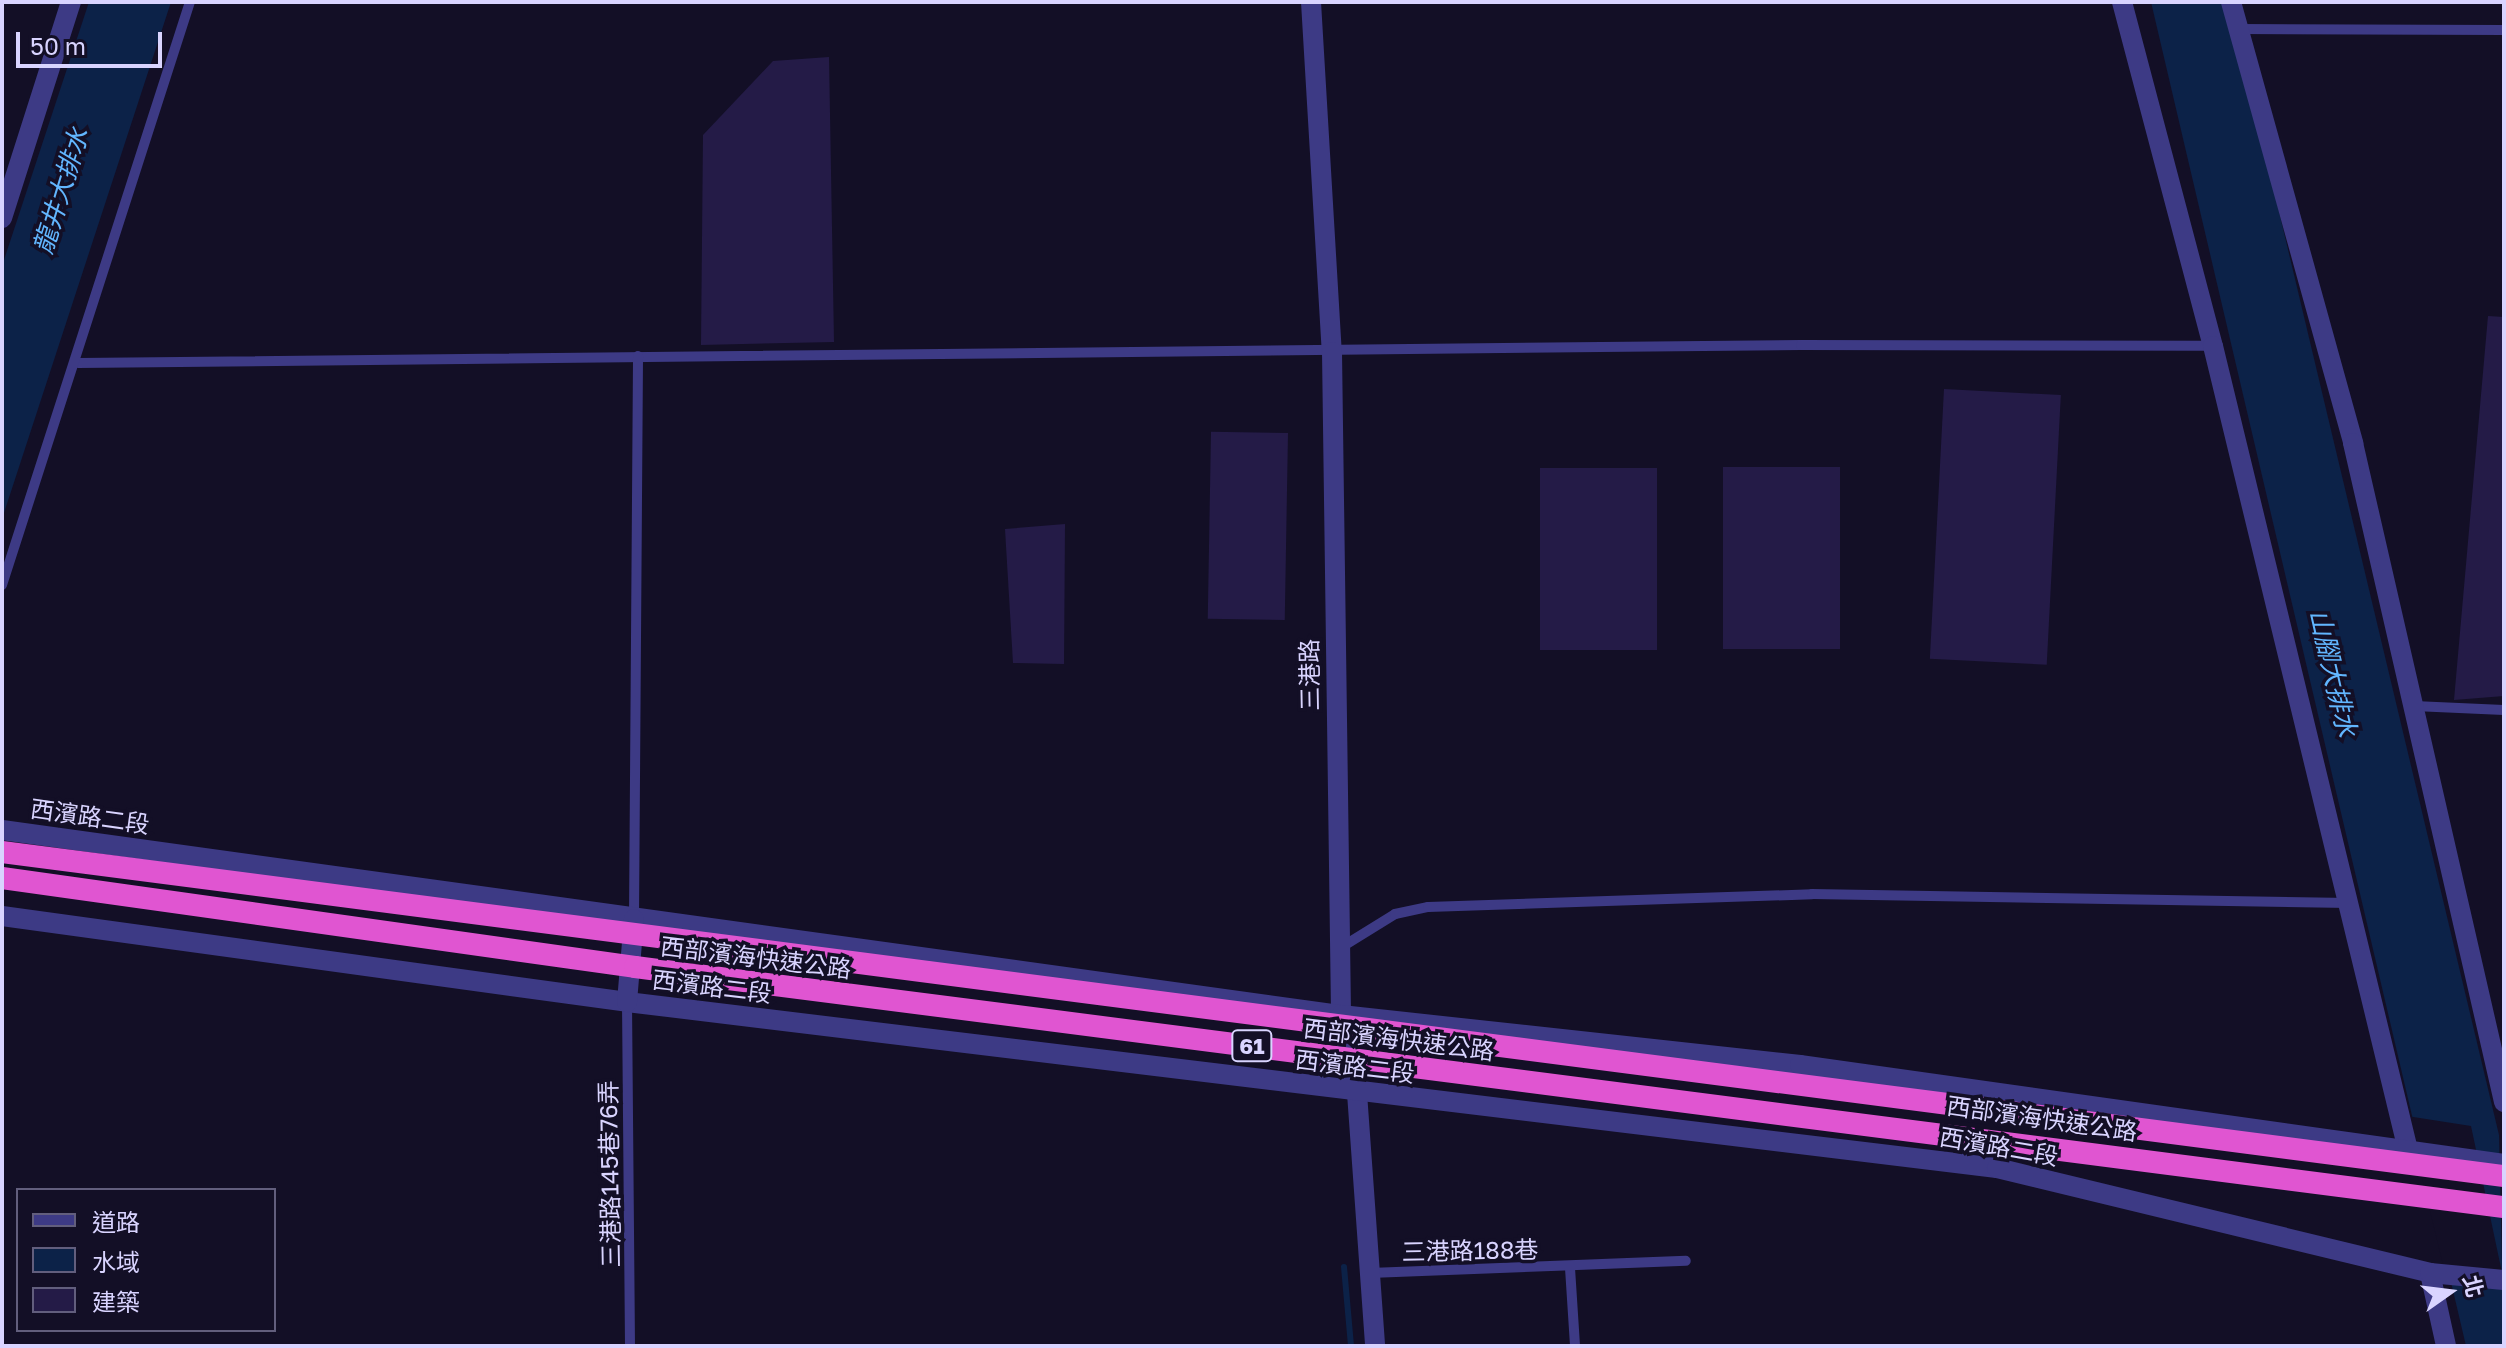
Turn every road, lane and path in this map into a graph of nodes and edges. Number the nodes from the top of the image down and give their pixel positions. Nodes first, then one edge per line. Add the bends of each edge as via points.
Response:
1 (71, 2) edge
2 (190, 2) edge
3 (1311, 2) edge
4 (2122, 2) edge
5 (2231, 2) edge
6 (2238, 29) junction
7 (2504, 30) edge
8 (2, 218) edge
9 (2213, 346) junction
10 (1332, 352) junction
11 (638, 356) junction
12 (78, 363) junction
13 (2, 585) edge
14 (2414, 706) junction
15 (2504, 710) edge
16 (2, 830) edge
17 (2, 852) edge
18 (2, 878) edge
19 (2349, 903) junction
20 (2, 916) edge
21 (634, 919) junction
22 (1345, 945) junction
23 (627, 1002) junction
24 (1341, 1015) junction
25 (1357, 1093) junction
26 (2504, 1102) edge
27 (2408, 1150) junction
28 (2504, 1164) edge
29 (2504, 1176) edge
30 (2504, 1207) edge
31 (1686, 1261) dead end
32 (1570, 1268) junction
33 (1370, 1273) junction
34 (2430, 1273) junction
35 (2504, 1280) edge
36 (630, 1346) edge
37 (1375, 1346) edge
38 (1575, 1346) edge
39 (2446, 1346) edge

1 - 8 street
2 - 12 lane
3 - 10 street, 三港路
4 - 9 street
5 - 6 street
6 - 7 lane
6 - 14 street via 2353,443
9 - 10 lane
9 - 19 street
10 - 11 lane
10 - 22 street, 三港路
11 - 12 lane
11 - 21 lane
12 - 13 lane
14 - 15 lane
14 - 26 street
16 - 21 street, 西濱路二段
17 - 29 highway, 西部濱海快速公路 / 61, bridge
18 - 30 highway, 西部濱海快速公路 / 61, bridge via 635,967
19 - 22 lane via 1812,894 1428,907 1395,914
19 - 27 street
20 - 23 street, 西濱路二段
21 - 23 street
21 - 24 street, 西濱路二段
22 - 24 street, 三港路
23 - 25 street, 西濱路二段
23 - 36 lane, 三港路145巷76弄
24 - 25 street, 三港路
24 - 27 street, 西濱路二段 via 1800,1065
25 - 33 street, 三港路
25 - 34 street, 西濱路二段 via 1997,1168
27 - 28 street, 西濱路二段
31 - 32 lane, 三港路188巷
32 - 33 lane, 三港路188巷
32 - 38 lane, 三港路188巷
33 - 37 street, 三港路
34 - 35 street, 西濱路二段
34 - 39 street

